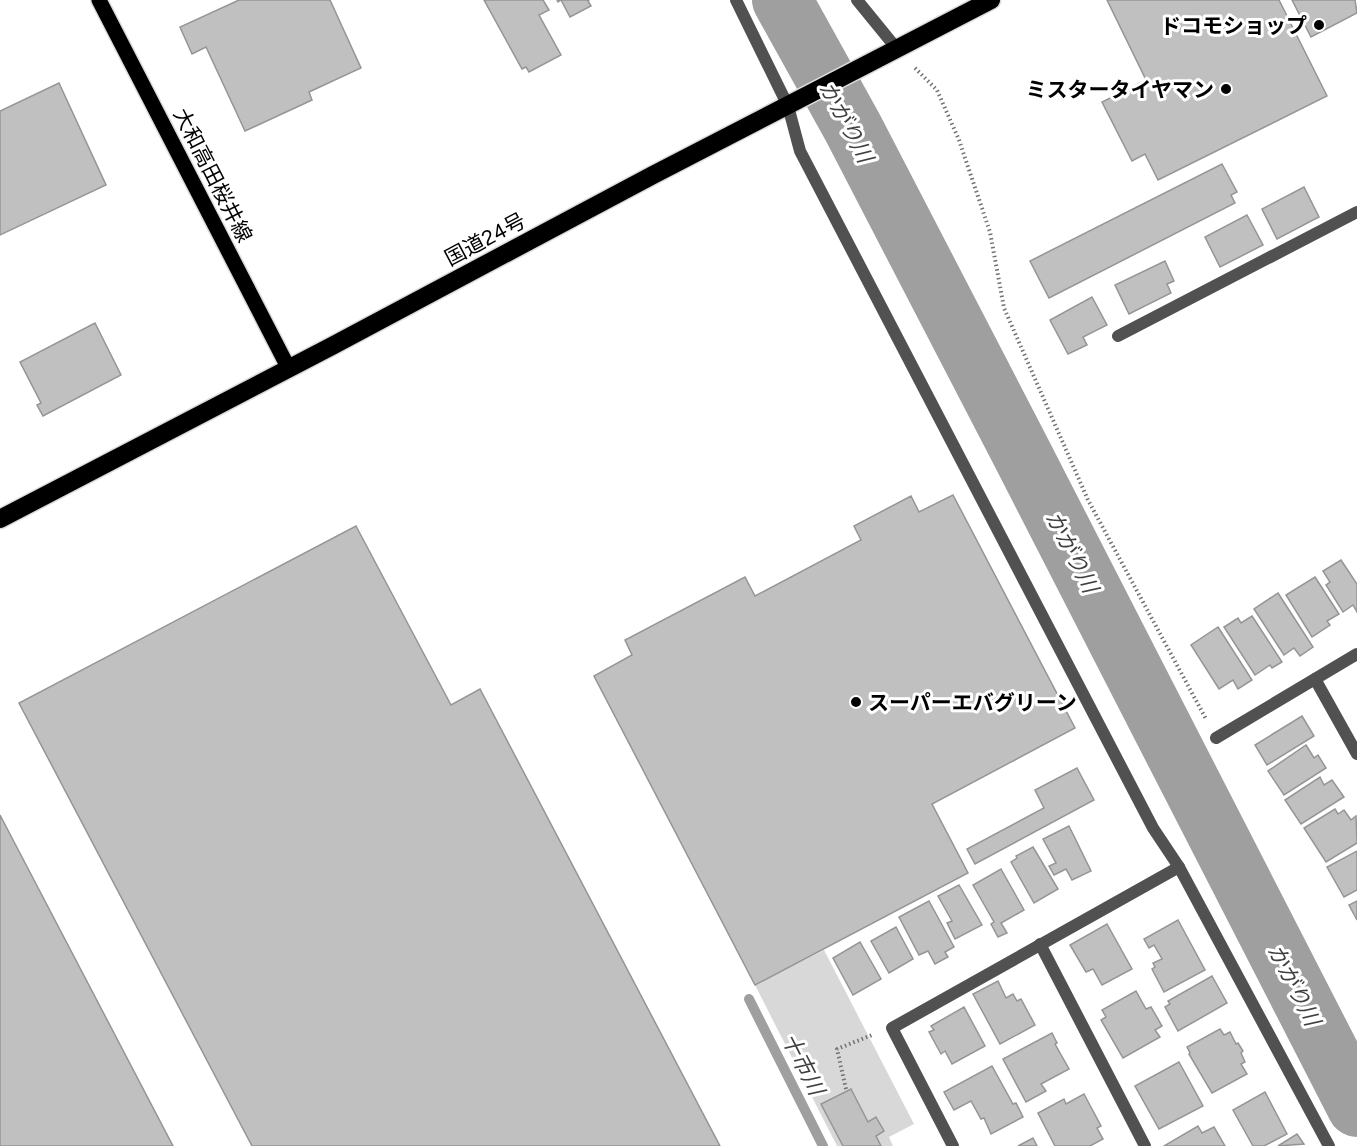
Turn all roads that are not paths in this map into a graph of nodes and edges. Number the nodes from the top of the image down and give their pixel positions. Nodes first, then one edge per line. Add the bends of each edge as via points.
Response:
1 (99, 0) edge
2 (736, 0) edge
3 (857, 0) edge
4 (991, 0) edge
5 (897, 49) junction
6 (794, 103) junction
7 (1357, 212) edge
8 (1118, 336) dead end
9 (289, 369) junction
10 (0, 519) edge
11 (1357, 654) edge
12 (1315, 679) junction
13 (1216, 738) road end
14 (1357, 754) edge
15 (1179, 867) junction
16 (1040, 944) junction
17 (953, 1146) edge
18 (1145, 1146) edge
19 (1329, 1146) edge

1 - 9 main road, 大和高田桜井線
2 - 6 street
3 - 5 street
4 - 5 highway, 国道24号
5 - 6 highway, 国道24号
6 - 9 highway, 国道24号
6 - 15 street via 800,151 1153,828
7 - 8 street
9 - 10 highway, 国道24号
11 - 12 street
12 - 13 street
12 - 14 street
15 - 16 street
15 - 19 street
16 - 17 street via 892,1028
16 - 18 street

